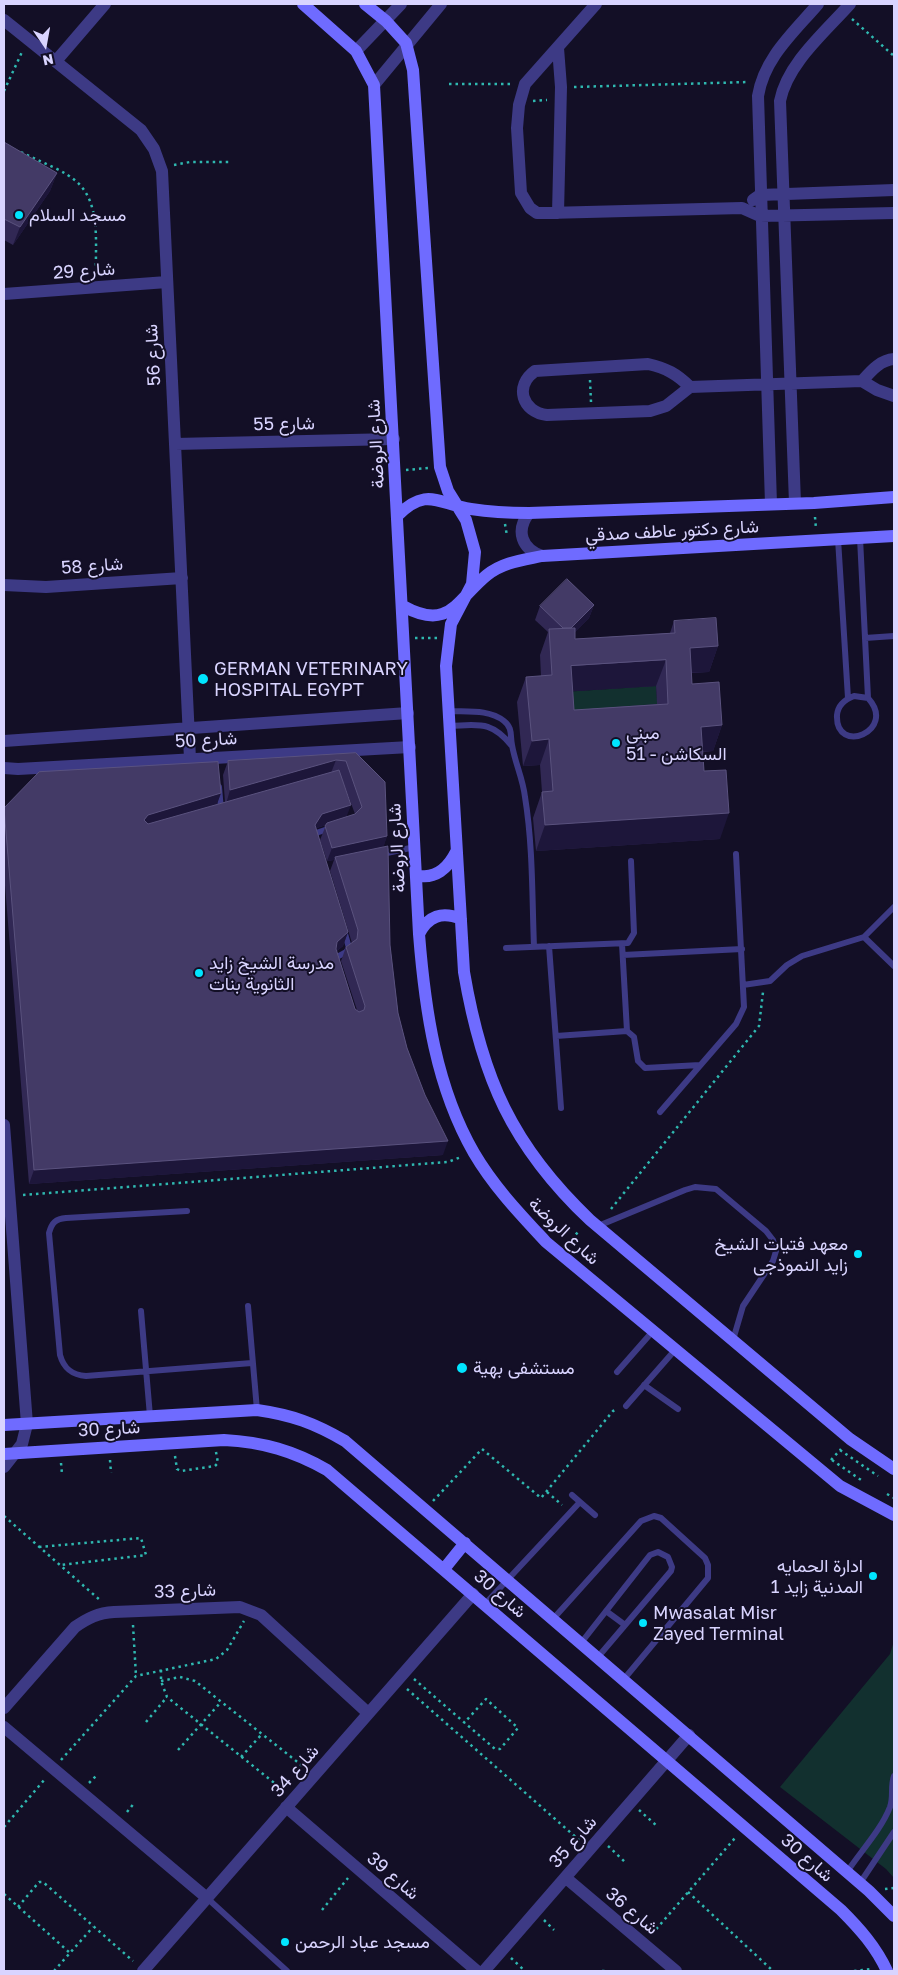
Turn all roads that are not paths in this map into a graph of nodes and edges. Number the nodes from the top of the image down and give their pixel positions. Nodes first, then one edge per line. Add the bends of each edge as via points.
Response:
1 (105, 4) edge
2 (303, 4) edge
3 (365, 4) edge
4 (401, 4) edge
5 (441, 4) edge
6 (596, 4) edge
7 (818, 4) edge
8 (846, 8) edge
9 (4, 20) edge
10 (386, 21) junction
11 (406, 44) junction
12 (558, 48) junction
13 (356, 52) junction
14 (56, 62) junction
15 (374, 85) junction
16 (894, 190) edge
17 (782, 194) junction
18 (760, 195) junction
19 (742, 208) junction
20 (558, 213) junction
21 (894, 213) edge
22 (760, 216) junction
23 (783, 216) junction
24 (167, 282) junction
25 (4, 294) edge
26 (894, 359) edge
27 (862, 381) junction
28 (790, 384) junction
29 (766, 385) junction
30 (690, 387) junction
31 (894, 396) edge
32 (394, 439) junction
33 (176, 444) junction
34 (894, 497) edge
35 (794, 503) junction
36 (771, 504) junction
37 (457, 507) junction
38 (529, 513) junction
39 (397, 516) junction
40 (894, 536) edge
41 (860, 538) junction
42 (838, 540) junction
43 (542, 556) junction
44 (182, 578) junction
45 (4, 585) edge
46 (465, 599) junction
47 (403, 606) junction
48 (894, 636) edge
49 (865, 638) junction
50 (848, 698) junction
51 (868, 698) junction
52 (449, 711) junction
53 (408, 713) junction
54 (449, 726) junction
55 (189, 729) junction
56 (4, 741) edge
57 (512, 746) junction
58 (410, 747) junction
59 (190, 759) junction
60 (4, 768) edge
61 (219, 777) edge
62 (230, 808) edge
63 (221, 810) junction
64 (213, 813) edge
65 (341, 825) edge
66 (415, 847) junction
67 (318, 848) edge
68 (456, 852) junction
69 (736, 854) dead end
70 (370, 857) edge
71 (631, 861) dead end
72 (416, 875) junction
73 (894, 907) edge
74 (340, 919) edge
75 (461, 919) junction
76 (419, 934) junction
77 (864, 937) junction
78 (622, 944) junction
79 (549, 946) junction
80 (534, 947) junction
81 (506, 948) dead end
82 (742, 949) junction
83 (623, 955) junction
84 (894, 966) edge
85 (339, 970) edge
86 (743, 985) junction
87 (627, 1031) junction
88 (556, 1036) junction
89 (700, 1065) junction
90 (561, 1108) dead end
91 (660, 1112) dead end
92 (4, 1132) edge
93 (187, 1210) dead end
94 (594, 1223) junction
95 (248, 1306) dead end
96 (141, 1311) dead end
97 (653, 1332) junction
98 (733, 1340) junction
99 (675, 1350) junction
100 (252, 1363) junction
101 (146, 1372) junction
102 (617, 1372) dead end
103 (644, 1385) junction
104 (626, 1406) road end
105 (678, 1409) dead end
106 (257, 1410) junction
107 (150, 1416) junction
108 (27, 1424) junction
109 (4, 1426) edge
110 (17, 1453) junction
111 (4, 1454) edge
112 (4, 1468) edge
113 (894, 1469) edge
114 (572, 1495) dead end
115 (580, 1502) junction
116 (595, 1515) dead end
117 (894, 1515) edge
118 (464, 1543) junction
119 (444, 1569) junction
120 (507, 1580) junction
121 (473, 1594) junction
122 (485, 1604) junction
123 (606, 1611) junction
124 (553, 1619) junction
125 (625, 1625) junction
126 (581, 1643) junction
127 (598, 1658) junction
128 (624, 1680) junction
129 (4, 1708) edge
130 (368, 1714) junction
131 (4, 1727) edge
132 (689, 1735) junction
133 (666, 1762) junction
134 (894, 1776) edge
135 (290, 1803) junction
136 (894, 1832) edge
137 (847, 1872) junction
138 (566, 1878) junction
139 (860, 1883) junction
140 (207, 1898) junction
141 (894, 1916) edge
142 (143, 1971) edge
143 (287, 1971) edge
144 (477, 1971) edge
145 (484, 1971) edge
146 (676, 1971) edge
147 (887, 1971) edge

1 - 14 street
2 - 13 street, شارع الروضة
3 - 10 street, شارع الروضة
4 - 10 street
5 - 11 street
6 - 12 street
7 - 18 street via 782,46 765,69 760,82 757,114
8 - 17 street via 794,68 782,89 779,116
9 - 14 street, شارع 56
10 - 11 street, شارع الروضة
10 - 13 street
11 - 15 street
11 - 37 street, شارع الروضة via 416,100 440,467
12 - 20 street via 561,93
12 - 20 street via 525,84 517,128 524,199 537,213
13 - 15 street, شارع الروضة
14 - 24 street, شارع 56 via 141,130 154,149 162,171
15 - 32 street, شارع الروضة
16 - 17 street
17 - 18 street
17 - 23 street
18 - 19 street
18 - 22 street
19 - 20 street
19 - 22 street
21 - 23 street
22 - 23 street
22 - 29 street
23 - 28 street
24 - 25 street, شارع 29
24 - 33 street, شارع 56
26 - 27 street via 873,368
27 - 28 street
27 - 31 street
28 - 29 street
28 - 35 street
29 - 30 street
29 - 36 street
30 - 30 street via 664,367 648,364 535,371 528,376 522,393 524,402 538,414 592,413 650,410 672,402
32 - 33 street, شارع 55
32 - 39 street, شارع الروضة
33 - 44 street, شارع 56
34 - 35 street, شارع دكتور عاطف صدقي
35 - 36 street, شارع دكتور عاطف صدقي
36 - 38 street, شارع دكتور عاطف صدقي
37 - 38 street, شارع دكتور عاطف صدقي
37 - 39 street via 445,501 419,500
37 - 46 street, شارع الروضة via 466,520 475,552 474,576
38 - 43 street via 523,521 522,539 526,547
39 - 47 street, شارع الروضة
40 - 41 street, شارع دكتور عاطف صدقي
41 - 42 street, شارع دكتور عاطف صدقي
41 - 49 lane
42 - 43 street, شارع دكتور عاطف صدقي
42 - 50 lane
43 - 46 street, شارع دكتور عاطف صدقي via 502,566 488,574
44 - 45 street, شارع 58 via 46,586
44 - 55 street, شارع 56
46 - 47 street via 442,614 415,613
46 - 52 street, شارع الروضة via 451,624 448,638
47 - 53 street, شارع الروضة
48 - 49 lane
49 - 51 lane
50 - 51 lane
50 - 51 lane via 837,713 838,722 842,730 858,737 867,735 879,722 876,704
52 - 54 street, شارع الروضة
52 - 57 lane via 484,712 496,716 511,730
53 - 55 street, شارع 50
53 - 58 street, شارع الروضة
54 - 57 lane via 486,724 502,734
54 - 68 street, شارع الروضة
55 - 56 street, شارع 50
55 - 59 street, شارع 56
57 - 80 lane via 528,812
58 - 59 street, شارع 50 via 217,761
58 - 66 street, شارع الروضة
59 - 60 street, شارع 50
61 - 63 lane
62 - 63 lane
63 - 64 lane
65 - 67 lane via 316,833
66 - 70 lane
66 - 72 street, شارع الروضة
68 - 72 street via 440,872 423,877
68 - 75 street, شارع الروضة
69 - 82 lane
71 - 78 lane via 634,933 628,943
72 - 76 street, شارع الروضة
73 - 77 lane
74 - 85 lane via 349,948 337,956
75 - 76 street via 441,914 423,925
75 - 94 street, شارع الروضة via 470,1010 486,1066 505,1110 529,1152 558,1190
76 - 97 street, شارع الروضة via 431,1038 448,1095 474,1153 506,1198 546,1242
77 - 84 lane
77 - 86 lane via 802,956 764,983
78 - 79 lane
78 - 83 lane
79 - 80 lane
79 - 88 lane
80 - 81 lane
82 - 83 lane
82 - 86 lane
83 - 87 lane
86 - 89 lane via 741,1015
87 - 88 lane
87 - 89 lane via 634,1037 638,1061 644,1068
88 - 90 lane
89 - 91 lane
92 - 108 street
93 - 101 lane via 58,1219 51,1224 49,1233 62,1363 77,1375 86,1376
94 - 98 street, شارع الروضة
94 - 98 lane via 695,1187 716,1189 766,1231 776,1251 773,1261 743,1306
95 - 100 lane
96 - 101 lane
97 - 99 street, شارع الروضة
97 - 102 lane
98 - 113 street, شارع الروضة via 850,1439
99 - 103 lane
99 - 117 street, شارع الروضة via 840,1486
100 - 101 lane
100 - 106 lane
101 - 107 lane
103 - 104 lane
103 - 105 lane
106 - 107 street, شارع 30
106 - 118 street, شارع 30 via 288,1415 318,1425 345,1441
107 - 108 street, شارع 30
108 - 109 street, شارع 30
108 - 110 street
110 - 111 street, شارع 30
110 - 112 street
110 - 119 street, شارع 30 via 215,1440 251,1441 278,1447 327,1470
114 - 115 lane
115 - 116 lane
115 - 120 lane
118 - 119 street
118 - 120 street, شارع 30
119 - 121 street, شارع 30
120 - 122 lane
120 - 124 street, شارع 30
121 - 122 street, شارع 30
121 - 130 street, شارع 34
122 - 133 street, شارع 30
123 - 125 lane
123 - 125 lane via 650,1556 658,1552 668,1557 671,1571
123 - 126 lane
124 - 126 street, شارع 30
124 - 128 lane via 641,1521 654,1516 661,1518 705,1558 708,1578
125 - 127 lane
126 - 127 street, شارع 30
127 - 128 street, شارع 30
128 - 132 street, شارع 30
129 - 130 street, شارع 33 via 75,1627 87,1618 100,1613 240,1606 261,1614
130 - 135 street, شارع 34
131 - 140 street
132 - 133 street, شارع 35
132 - 137 street, شارع 30
133 - 138 street, شارع 35
133 - 147 street, شارع 30 via 861,1930
134 - 137 lane via 890,1785 891,1805 886,1816
135 - 140 street, شارع 34
135 - 144 street, شارع 39 via 356,1868
136 - 139 lane
137 - 139 street, شارع 30
138 - 145 street, شارع 35
138 - 146 street, شارع 36
139 - 141 street, شارع 30
140 - 142 street, شارع 34
140 - 143 lane

